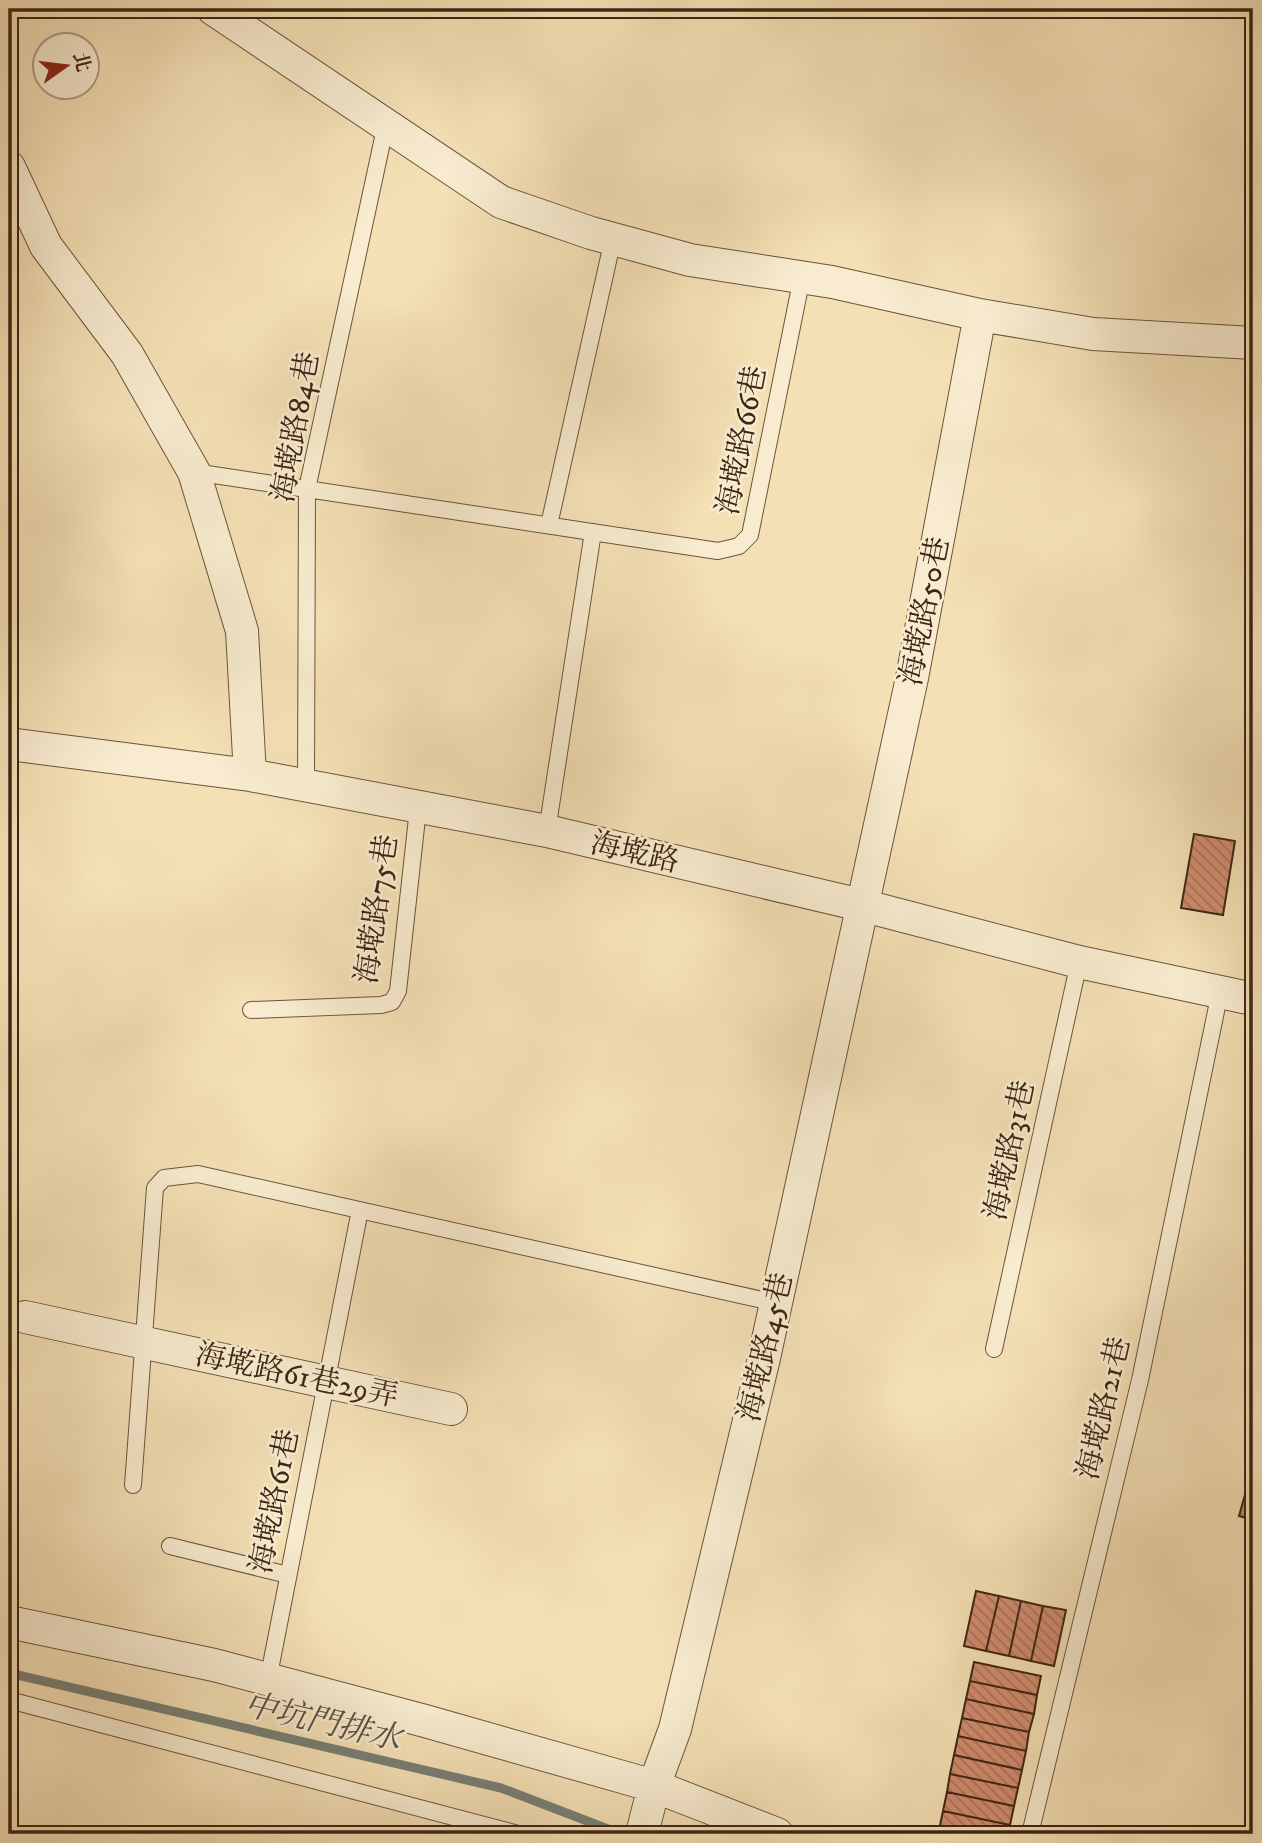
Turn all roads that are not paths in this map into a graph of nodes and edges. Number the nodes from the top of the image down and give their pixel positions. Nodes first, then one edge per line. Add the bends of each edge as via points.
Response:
1 (213, 9) edge
2 (386, 124) junction
3 (9, 167) edge
4 (613, 239) junction
5 (802, 277) junction
6 (980, 315) junction
7 (1253, 343) edge
8 (194, 472) junction
9 (307, 489) junction
10 (549, 526) junction
11 (593, 532) junction
12 (9, 744) edge
13 (250, 775) junction
14 (306, 787) junction
15 (418, 809) junction
16 (547, 831) junction
17 (861, 905) junction
18 (1079, 962) junction
19 (1220, 992) junction
20 (1253, 999) edge
21 (251, 1010) dead end
22 (360, 1210) junction
23 (776, 1303) junction
24 (25, 1317) dead end
25 (144, 1341) junction
26 (994, 1349) dead end
27 (327, 1382) junction
28 (451, 1409) dead end
29 (133, 1485) dead end
30 (170, 1546) dead end
31 (288, 1575) junction
32 (9, 1622) edge
33 (268, 1680) junction
34 (9, 1700) edge
35 (652, 1794) junction
36 (517, 1834) edge
37 (642, 1834) edge
38 (777, 1834) edge
39 (1030, 1834) edge

1 - 2 street
2 - 4 street via 501,202
2 - 9 lane, 海墘路84巷
3 - 8 street via 46,246 127,354
4 - 5 street via 690,260
4 - 10 lane
5 - 6 street
5 - 11 lane, 海墘路66巷 via 750,535 739,546 718,551
6 - 7 street via 1093,334
6 - 17 street, 海墘路50巷 via 912,678
8 - 9 lane, 海墘路66巷
8 - 13 street via 242,631
9 - 10 lane, 海墘路66巷
9 - 14 lane, 海墘路84巷
10 - 11 lane, 海墘路66巷
11 - 16 lane
12 - 13 street, 海墘路
13 - 14 street, 海墘路
14 - 15 street, 海墘路
15 - 16 street, 海墘路
15 - 21 lane, 海墘路75巷 via 398,991 392,1002
16 - 17 street, 海墘路
17 - 18 street, 海墘路
17 - 23 street, 海墘路45巷
18 - 19 street, 海墘路
18 - 26 lane, 海墘路31巷
19 - 20 street, 海墘路
19 - 39 lane, 海墘路21巷 via 1140,1380
22 - 23 lane
22 - 25 lane via 198,1174 164,1178 155,1188
22 - 27 lane, 海墘路61巷
23 - 35 street, 海墘路45巷 via 675,1729
24 - 25 street, 海墘路61巷29弄
25 - 27 street, 海墘路61巷29弄
25 - 29 lane
27 - 28 street, 海墘路61巷29弄
27 - 31 lane, 海墘路61巷
30 - 31 lane
31 - 33 lane, 海墘路61巷
32 - 33 street
33 - 35 street
34 - 36 lane
35 - 37 street, 海墘路45巷
35 - 38 street

